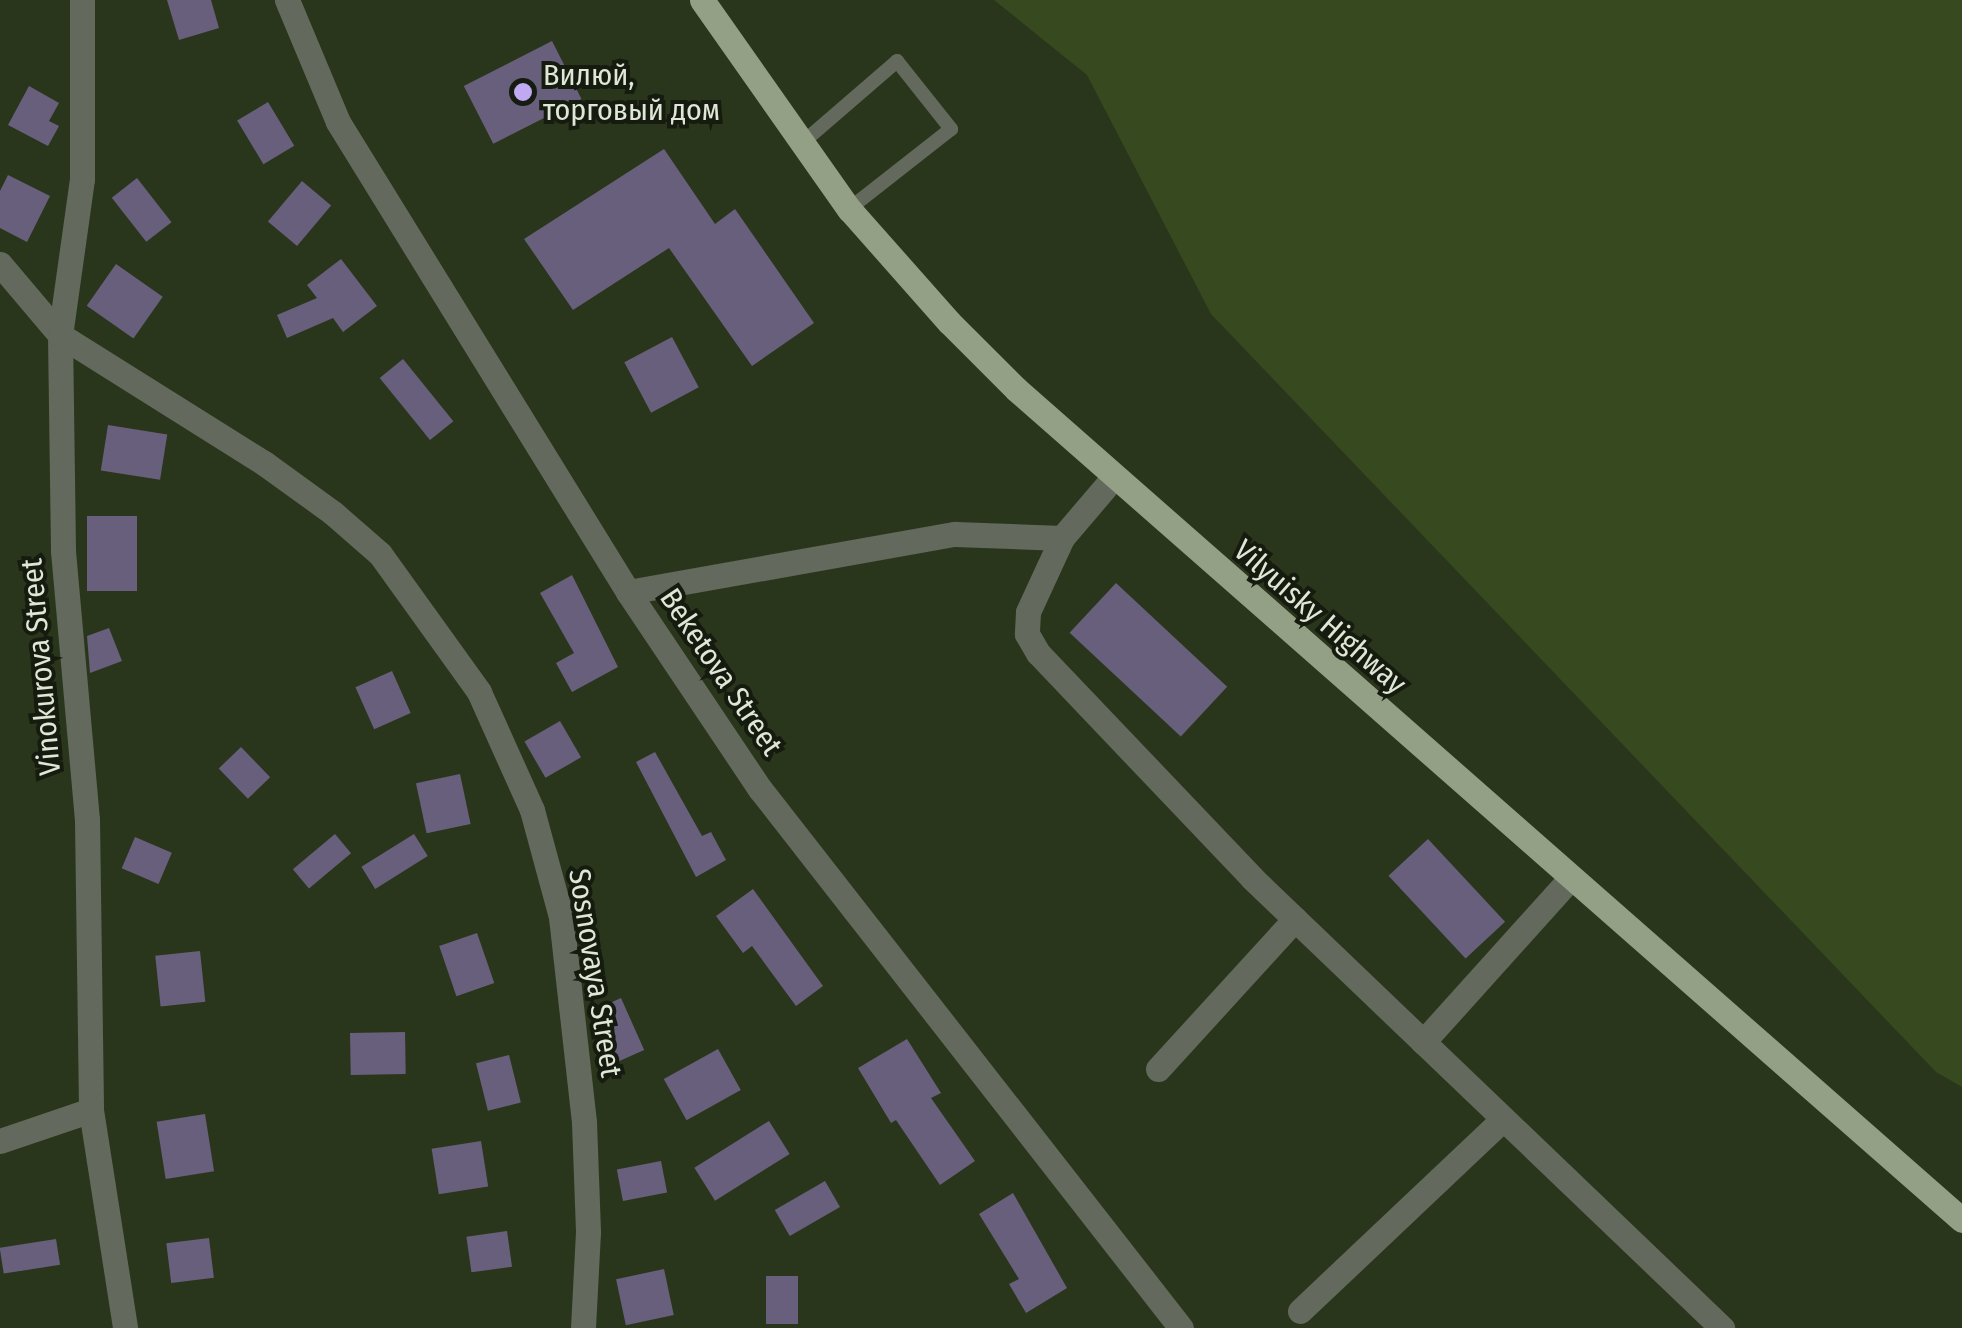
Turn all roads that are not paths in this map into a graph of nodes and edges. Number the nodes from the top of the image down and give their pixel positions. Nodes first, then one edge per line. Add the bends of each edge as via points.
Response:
1 (82, 0) edge
2 (286, 0) edge
3 (702, 0) edge
4 (800, 145) junction
5 (849, 209) junction
6 (0, 264) edge
7 (60, 335) junction
8 (1113, 478) junction
9 (1062, 538) junction
10 (628, 592) junction
11 (1570, 878) junction
12 (1295, 920) junction
13 (1423, 1042) junction
14 (1158, 1069) dead end
15 (91, 1110) junction
16 (1502, 1120) junction
17 (0, 1141) edge
18 (1962, 1220) edge
19 (1300, 1311) dead end
20 (1708, 1323) edge
21 (125, 1328) edge
22 (583, 1328) edge
23 (1181, 1328) edge

1 - 7 street, Vinokurova Street via 82,178
2 - 10 street, Beketova Street via 338,122
3 - 4 main road, Vilyuisky Highway
4 - 5 main road, Vilyuisky Highway
4 - 5 lane via 898,61 950,128
5 - 8 main road, Vilyuisky Highway via 948,322
6 - 7 street, Sosnovaya Street
7 - 15 street, Vinokurova Street via 63,552 87,820
7 - 22 street, Sosnovaya Street via 333,513 380,554 479,692 532,810 561,917 584,1122
8 - 9 street
8 - 11 main road, Vilyuisky Highway
9 - 10 street via 956,534
9 - 12 street via 1028,612 1028,634 1038,654
10 - 23 street, Beketova Street via 760,789
11 - 13 street
11 - 18 main road, Vilyuisky Highway
12 - 13 street
12 - 14 street
13 - 16 street
15 - 17 street
15 - 21 street, Vinokurova Street
16 - 19 street
16 - 20 street

